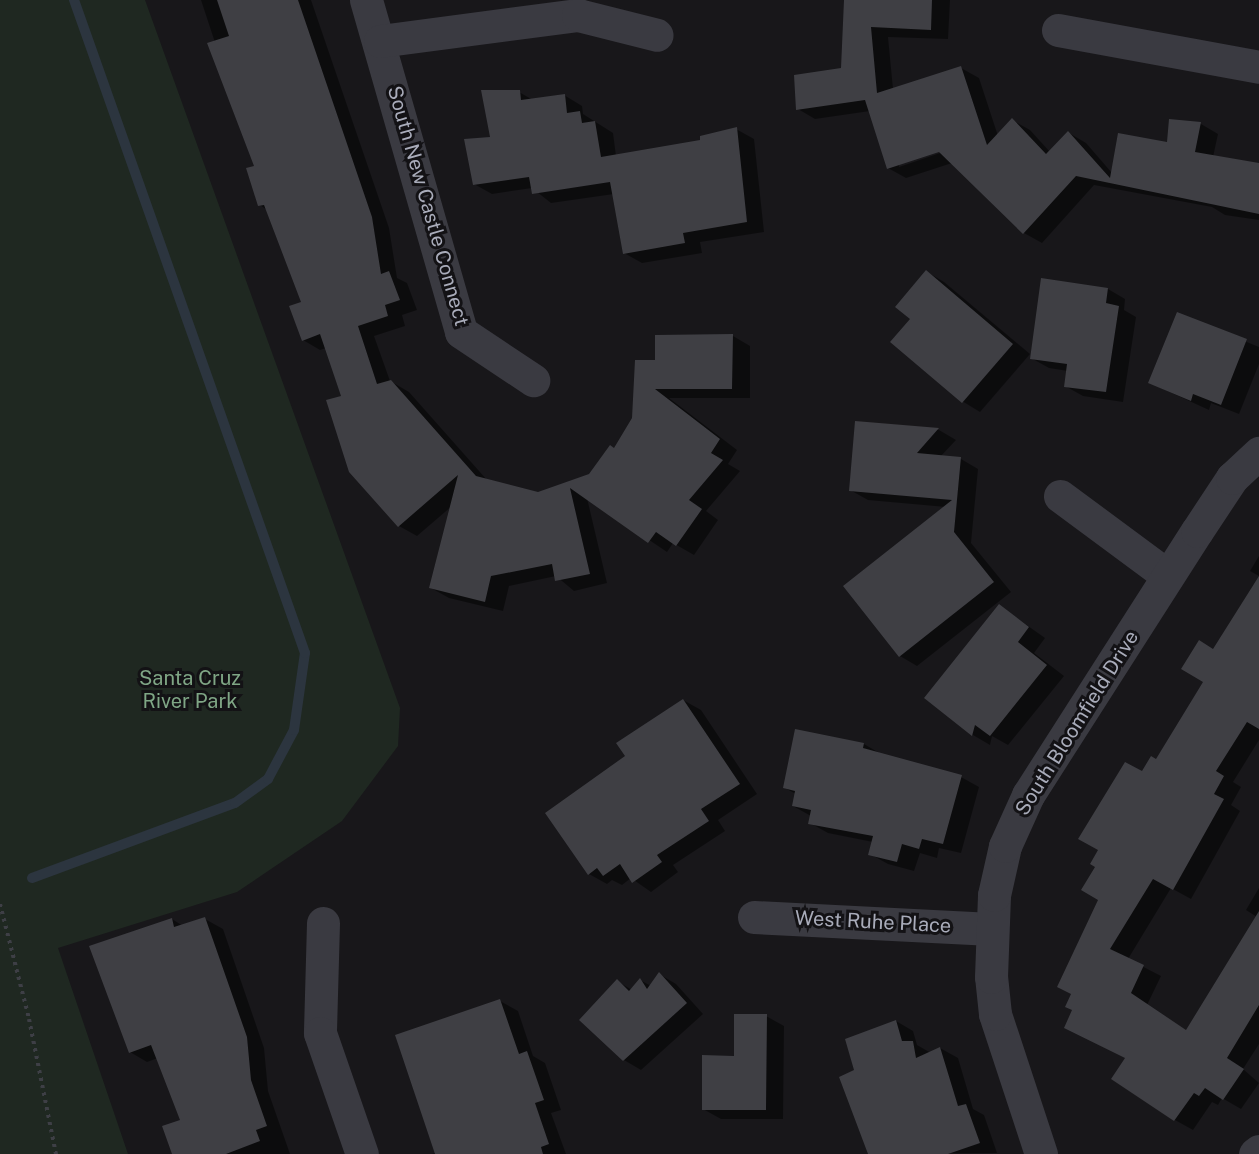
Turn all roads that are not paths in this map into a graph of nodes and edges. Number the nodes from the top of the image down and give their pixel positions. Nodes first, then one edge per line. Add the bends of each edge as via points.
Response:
1 (366, 0) edge
2 (1058, 30) dead end
3 (657, 34) dead end
4 (380, 41) junction
5 (1259, 67) edge
6 (533, 380) dead end
7 (1259, 453) edge
8 (1060, 496) dead end
9 (1168, 576) junction
10 (754, 917) dead end
11 (323, 923) dead end
12 (992, 929) junction
13 (1259, 1151) edge
14 (362, 1154) edge
15 (1041, 1154) edge
16 (1255, 1154) edge

1 - 4 street, South New Castle Connect
2 - 5 street
3 - 4 street via 578,15
4 - 6 street, South New Castle Connect via 461,332
7 - 9 street, South Bloomfield Drive via 1233,478
8 - 9 street
9 - 12 street, South Bloomfield Drive via 1028,795 1005,846 994,894
10 - 12 street, West Ruhe Place
11 - 14 street via 320,1033
12 - 15 street, South Bloomfield Drive via 995,1014
13 - 16 street

